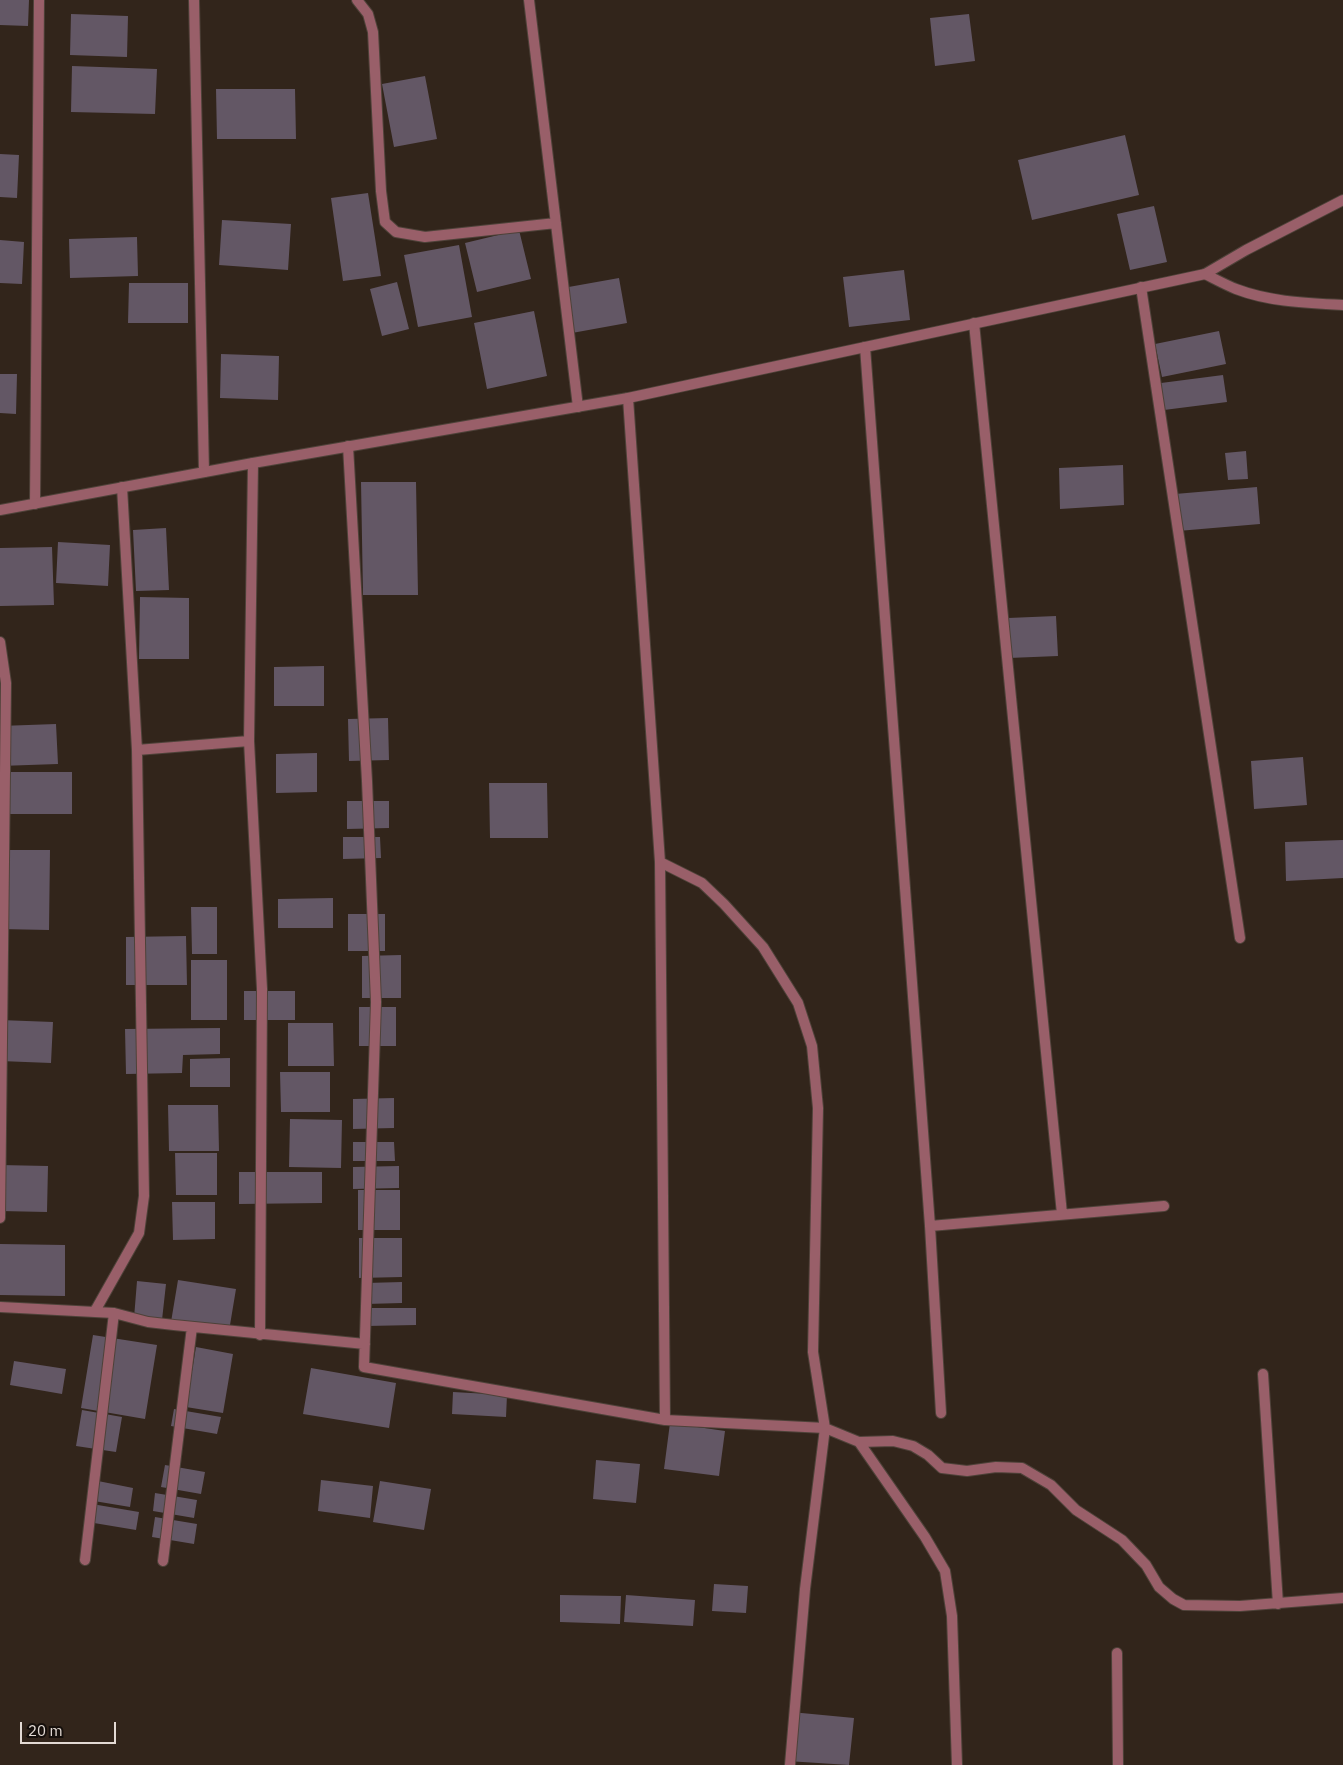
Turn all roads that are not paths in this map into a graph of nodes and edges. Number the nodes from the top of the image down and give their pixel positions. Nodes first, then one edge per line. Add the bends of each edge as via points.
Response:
1 (39, 0) edge
2 (194, 0) edge
3 (357, 0) edge
4 (529, 0) edge
5 (1343, 200) edge
6 (556, 223) junction
7 (1205, 274) junction
8 (1141, 287) junction
9 (1343, 304) edge
10 (974, 323) junction
11 (865, 347) junction
12 (628, 398) junction
13 (578, 407) junction
14 (348, 446) junction
15 (253, 463) junction
16 (204, 472) junction
17 (122, 487) junction
18 (35, 504) junction
19 (0, 510) edge
20 (0, 642) edge
21 (249, 740) junction
22 (137, 750) junction
23 (660, 862) junction
24 (1240, 938) dead end
25 (1, 1046) edge
26 (1164, 1206) dead end
27 (1062, 1214) junction
28 (0, 1218) edge
29 (930, 1226) junction
30 (0, 1307) edge
31 (95, 1312) junction
32 (114, 1313) junction
33 (192, 1327) junction
34 (260, 1335) junction
35 (364, 1344) junction
36 (1263, 1374) dead end
37 (942, 1414) dead end
38 (665, 1420) junction
39 (825, 1428) junction
40 (859, 1442) junction
41 (85, 1560) dead end
42 (163, 1562) dead end
43 (1343, 1598) edge
44 (1278, 1604) junction
45 (1117, 1653) dead end
46 (790, 1765) edge
47 (957, 1765) edge
48 (1118, 1765) edge

1 - 18 street
2 - 16 street
3 - 6 street via 368,14 373,32 385,222 396,232 425,237
4 - 6 street
5 - 7 street
6 - 13 street
7 - 8 street
7 - 9 street via 1263,298
8 - 10 street
8 - 24 street
10 - 11 street
10 - 27 street
11 - 12 street
11 - 29 street
12 - 13 street
12 - 23 street
13 - 14 street
14 - 15 street
14 - 35 street via 376,1002
15 - 16 street
15 - 21 street
16 - 17 street
17 - 18 street
17 - 22 street
18 - 19 street
20 - 25 street via 6,683
21 - 22 street
21 - 34 street via 262,989
22 - 31 street via 144,1196 139,1233
23 - 38 street
23 - 39 street via 702,883 763,947 798,1003 812,1046 818,1108 813,1352
25 - 28 street
26 - 27 street
27 - 29 street
29 - 37 street
30 - 31 street
31 - 32 street
32 - 33 street via 148,1322
32 - 41 street
33 - 34 street
33 - 42 street
34 - 35 street
35 - 38 street via 364,1367
36 - 44 street
38 - 39 street
39 - 40 street
39 - 46 street via 805,1589
40 - 44 street via 892,1441 913,1446 942,1468 967,1471 1022,1468 1051,1485 1076,1510 1122,1540 1146,1565 1159,1587 1184,1605
40 - 47 street via 945,1571 952,1616
43 - 44 street
45 - 48 street

